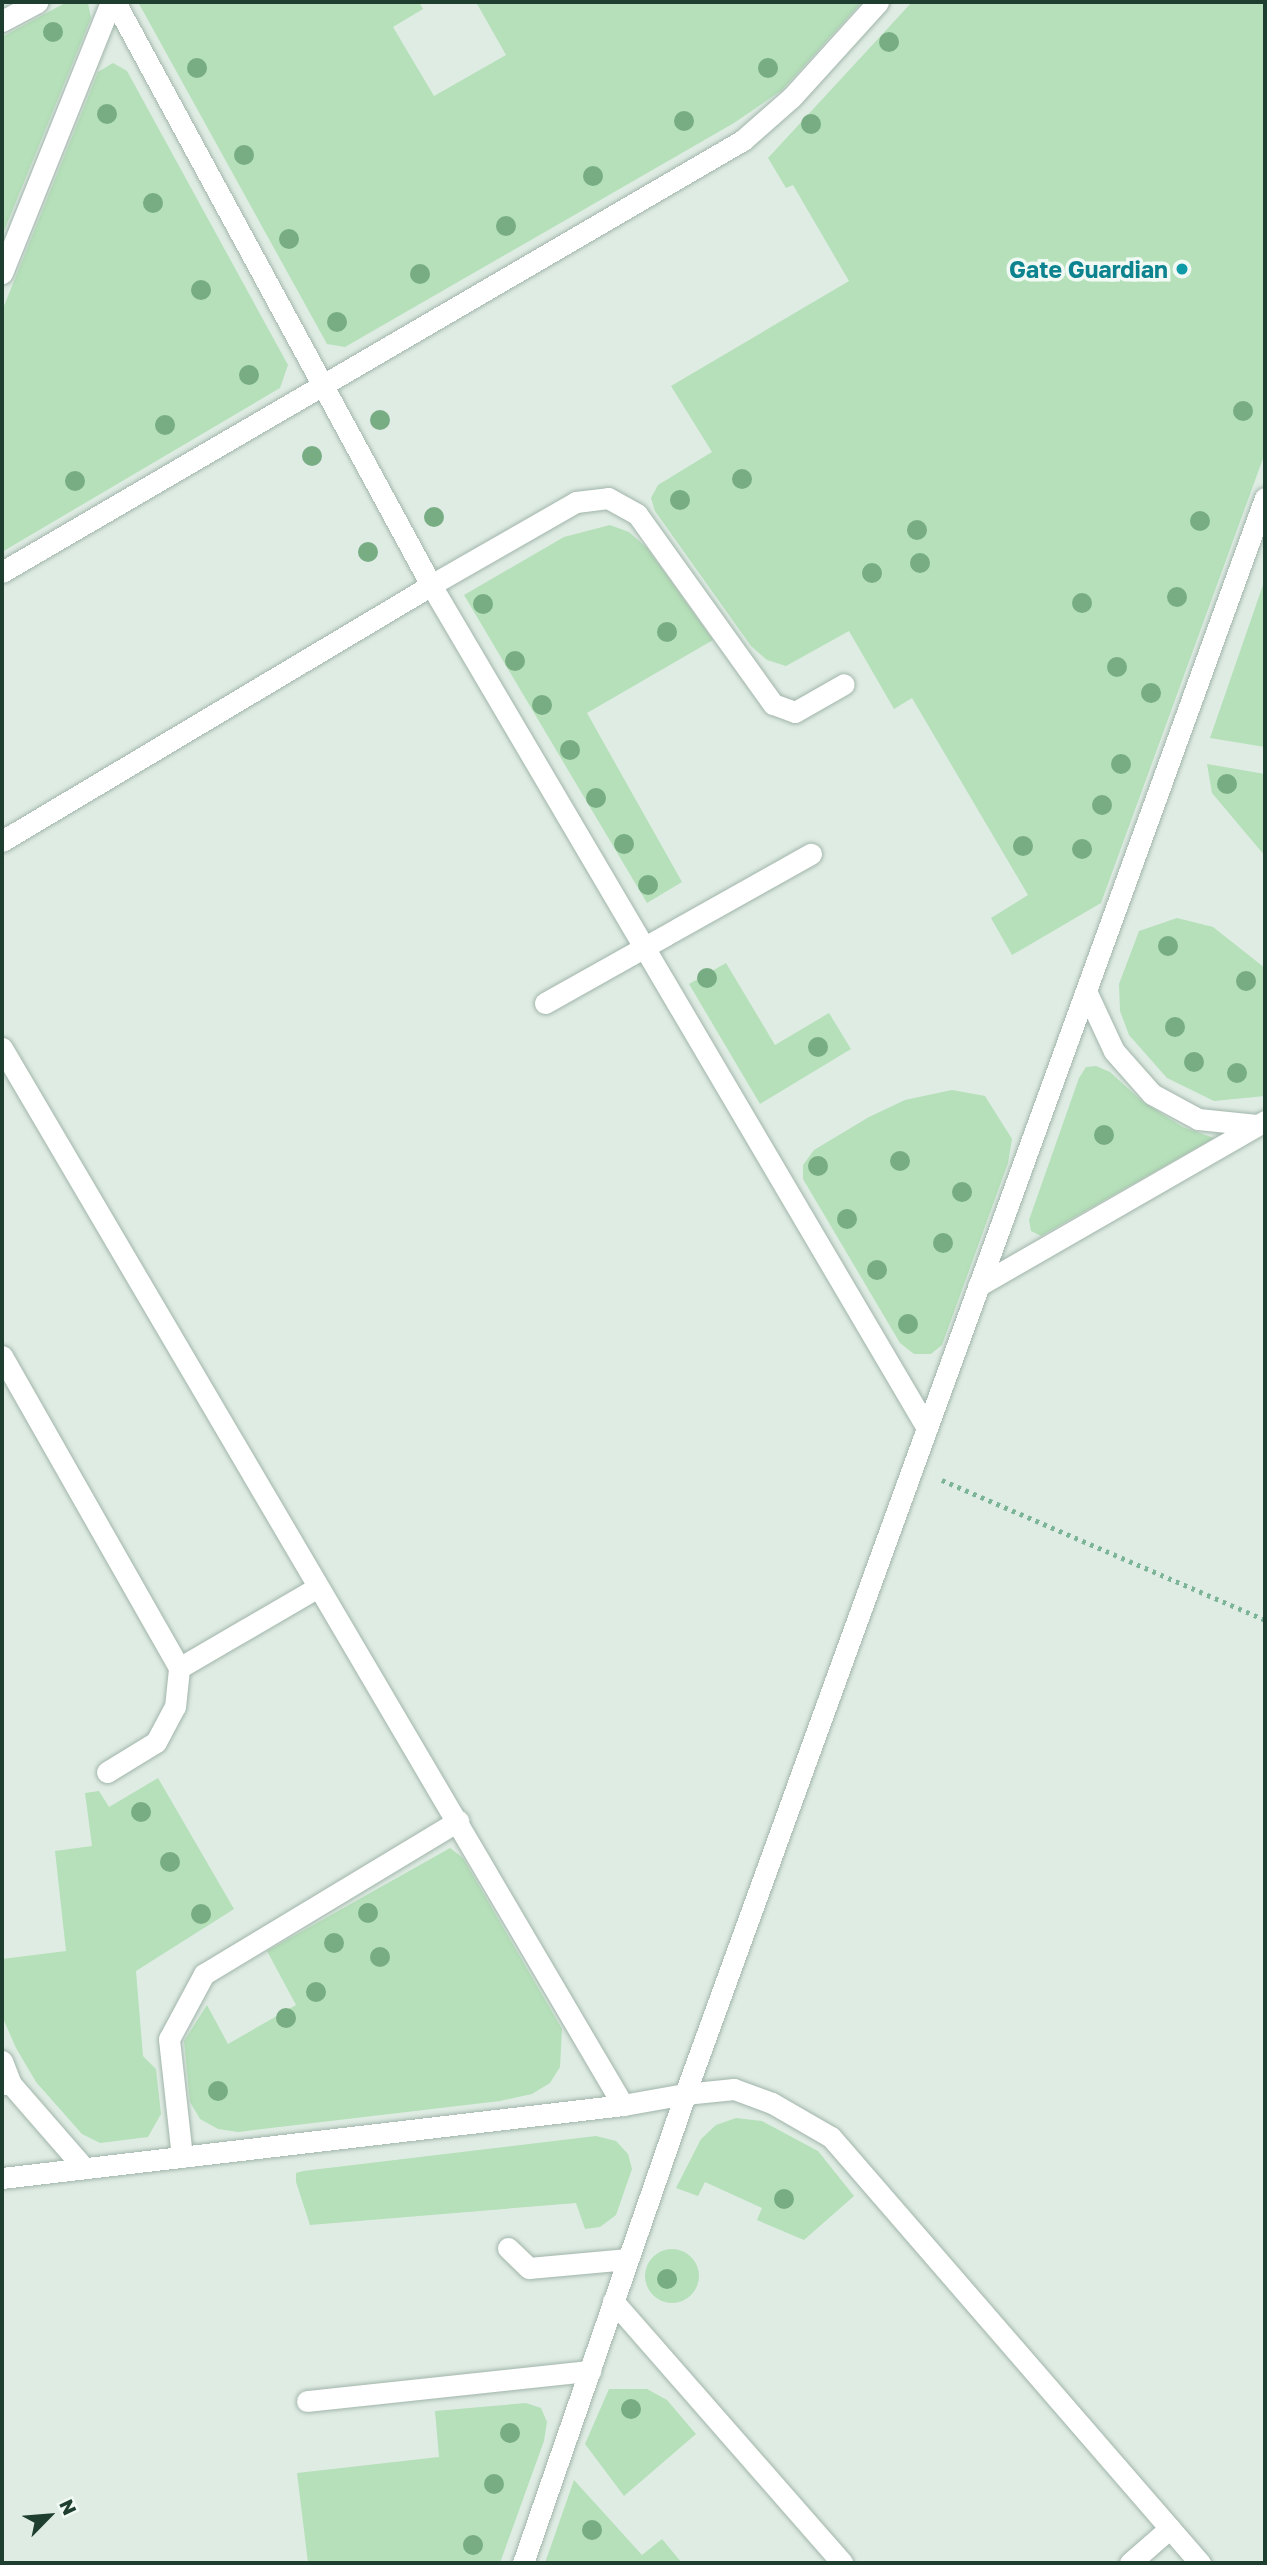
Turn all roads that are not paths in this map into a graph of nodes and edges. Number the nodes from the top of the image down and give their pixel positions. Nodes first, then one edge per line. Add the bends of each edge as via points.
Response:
1 (37, 2) edge
2 (113, 2) edge
3 (878, 2) edge
4 (2, 21) edge
5 (2, 273) edge
6 (321, 386) junction
7 (1265, 498) edge
8 (2, 572) edge
9 (431, 585) junction
10 (844, 684) dead end
11 (2, 841) edge
12 (811, 854) dead end
13 (645, 947) junction
14 (1086, 991) junction
15 (545, 1003) dead end
16 (2, 1048) edge
17 (1261, 1123) edge
18 (978, 1286) junction
19 (2, 1356) edge
20 (927, 1428) junction
21 (318, 1587) junction
22 (179, 1668) junction
23 (107, 1772) dead end
24 (458, 1821) junction
25 (2, 2061) edge
26 (6, 2084) edge
27 (685, 2094) junction
28 (623, 2105) junction
29 (182, 2157) junction
30 (85, 2168) junction
31 (2, 2178) edge
32 (509, 2248) dead end
33 (628, 2259) junction
34 (613, 2301) junction
35 (590, 2371) junction
36 (307, 2401) dead end
37 (1170, 2528) junction
38 (523, 2563) edge
39 (842, 2563) edge
40 (1130, 2563) edge
41 (1200, 2563) edge

1 - 4 lane
2 - 5 lane
2 - 6 lane
3 - 6 lane via 792,97 743,140
6 - 8 lane
6 - 9 lane
7 - 14 lane
9 - 10 lane via 576,502 608,498 637,514 773,704 795,712
9 - 11 lane
9 - 13 lane
12 - 13 lane
13 - 15 lane
13 - 20 lane
14 - 17 lane via 1114,1051 1152,1094 1198,1119
14 - 18 lane
16 - 21 lane
17 - 18 lane
18 - 20 lane
19 - 22 lane
20 - 27 lane
21 - 22 lane
21 - 24 lane
22 - 23 lane via 175,1707 156,1742
24 - 28 lane
24 - 29 lane via 204,1974 169,2039
25 - 26 lane
26 - 30 lane
27 - 28 lane
27 - 33 lane
27 - 37 lane via 734,2089 831,2137
28 - 29 lane
29 - 30 lane
30 - 31 lane
32 - 33 lane via 529,2268
33 - 34 lane
34 - 35 lane
34 - 39 lane
35 - 36 lane
35 - 38 lane
37 - 40 lane
37 - 41 lane

